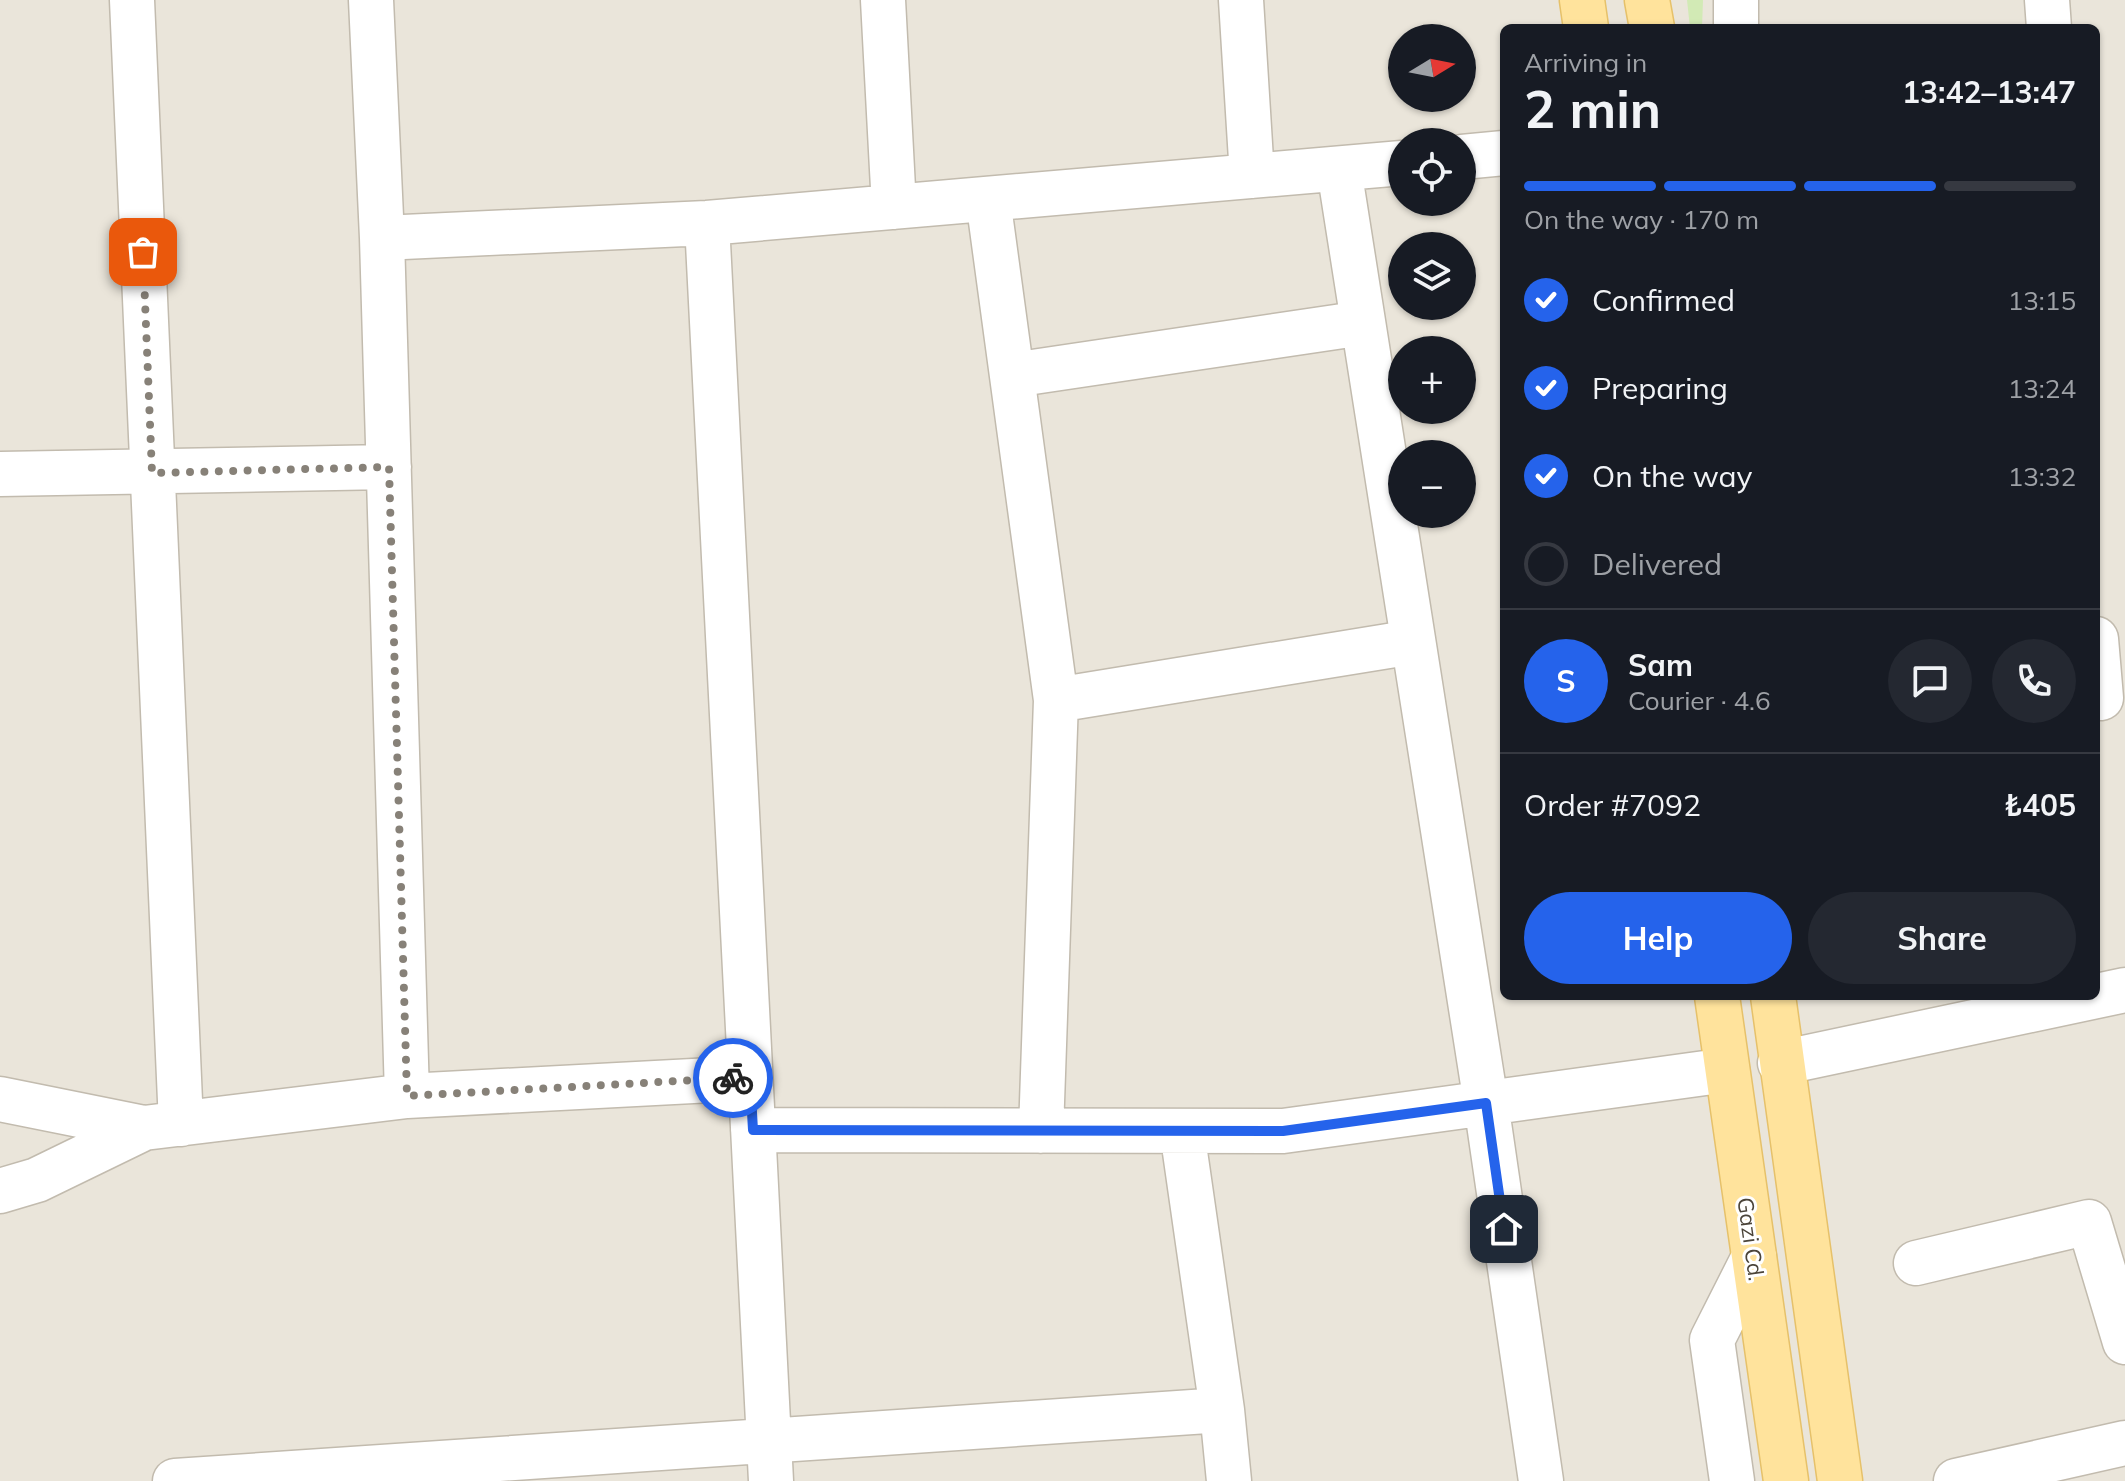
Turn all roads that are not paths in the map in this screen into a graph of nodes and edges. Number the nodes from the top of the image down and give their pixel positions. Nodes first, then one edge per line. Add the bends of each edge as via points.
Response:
1 (132, 0) edge
2 (371, 0) edge
3 (883, 0) edge
4 (1241, 0) edge
5 (1582, 0) edge
6 (1647, 0) edge
7 (1736, 0) edge
8 (2047, 0) edge
9 (1585, 24) edge
10 (1651, 24) edge
11 (1736, 24) edge
12 (2049, 24) edge
13 (1500, 153) edge
14 (1476, 156) edge
15 (1388, 164) edge
16 (1339, 169) junction
17 (1252, 176) junction
18 (988, 199) junction
19 (894, 207) junction
20 (707, 223) junction
21 (382, 238) junction
22 (1363, 323) junction
23 (1012, 375) junction
24 (389, 467) junction
25 (152, 473) junction
26 (0, 474) edge
27 (1413, 642) junction
28 (2100, 660) edge
29 (2107, 697) edge
30 (1056, 700) junction
31 (2125, 990) edge
32 (2100, 995) edge
33 (1718, 1000) edge
34 (1773, 1000) edge
35 (2078, 1000) edge
36 (1780, 1063) junction
37 (1727, 1070) junction
38 (750, 1078) junction
39 (407, 1096) junction
40 (0, 1099) edge
41 (1486, 1103) junction
42 (162, 1126) junction
43 (753, 1130) junction
44 (1041, 1131) junction
45 (1182, 1131) junction
46 (0, 1191) edge
47 (1754, 1257) junction
48 (1916, 1263) dead end
49 (2125, 1342) edge
50 (1222, 1410) junction
51 (2125, 1443) edge
52 (770, 1462) edge
53 (175, 1481) edge
54 (1229, 1481) edge
55 (1541, 1481) edge
56 (1732, 1481) edge
57 (1786, 1481) edge
58 (1840, 1481) edge
59 (1956, 1481) edge

1 - 25 street
2 - 21 street
3 - 19 street
4 - 17 street
5 - 9 main road
6 - 10 main road
7 - 11 street
8 - 12 street
13 - 14 street
15 - 16 street
16 - 17 street
16 - 22 street
17 - 18 street
18 - 19 street
18 - 23 street
19 - 20 street
20 - 21 street
20 - 38 street
21 - 24 street
22 - 23 street
22 - 27 street
23 - 30 street
24 - 25 street
24 - 39 street
25 - 26 street
25 - 42 street
27 - 30 street
27 - 41 street
28 - 29 street
30 - 44 street
31 - 32 street
33 - 37 main road, Gazi Cd.
34 - 36 main road
35 - 36 street
36 - 58 main road
37 - 41 street
37 - 47 main road, Gazi Cd.
38 - 39 street
38 - 43 street
39 - 42 street
40 - 42 street
41 - 45 street via 1283,1131
41 - 55 street
42 - 46 street
43 - 44 street
43 - 52 street
44 - 45 street
45 - 50 street
47 - 56 street via 1712,1340
47 - 57 main road, Gazi Cd.
48 - 49 street via 2089,1222
50 - 52 street
50 - 54 street
51 - 59 street
52 - 53 street

